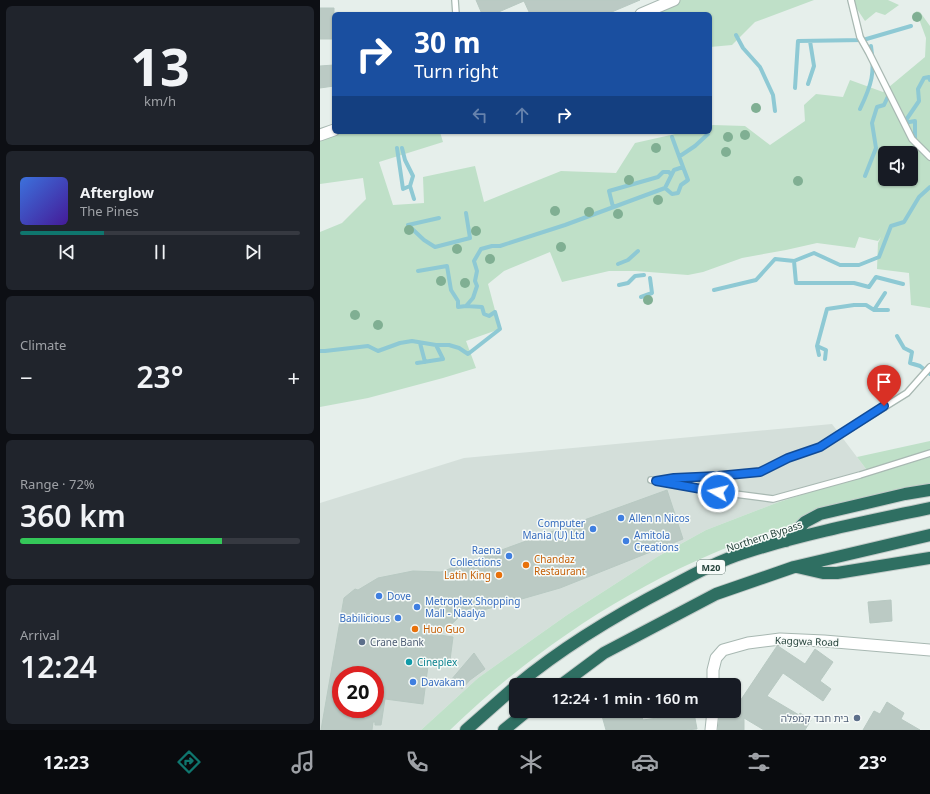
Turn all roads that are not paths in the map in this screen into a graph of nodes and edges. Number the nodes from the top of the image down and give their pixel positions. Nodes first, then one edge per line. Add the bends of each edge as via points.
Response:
1 (455, 0) edge
2 (674, 0) edge
3 (851, 0) edge
4 (456, 12) edge
5 (646, 12) edge
6 (332, 131) edge
7 (320, 135) edge
8 (930, 157) edge
9 (930, 367) edge
10 (930, 453) edge
11 (930, 490) edge
12 (930, 508) edge
13 (930, 535) edge
14 (785, 541) junction
15 (930, 558) edge
16 (794, 567) junction
17 (930, 650) edge
18 (525, 678) edge
19 (570, 678) edge
20 (713, 678) edge
21 (509, 691) edge
22 (519, 718) edge
23 (712, 718) edge
24 (466, 730) edge
25 (504, 730) edge
26 (711, 730) edge

1 - 4 lane
2 - 5 street
3 - 8 lane via 861,39 912,139
6 - 7 street
9 - 10 lane via 907,393 820,447 788,458 760,472 653,481 773,499
11 - 14 highway via 820,514 805,522
12 - 14 highway, Northern Bypass / M20
13 - 16 highway
14 - 18 highway, Northern Bypass / M20 via 746,552 638,603 580,638
15 - 16 highway via 837,573
16 - 19 highway via 716,594 604,653
17 - 20 street, Kaggwa Road via 817,640 780,639 748,643 723,650 716,658
21 - 24 highway, Northern Bypass / M20
22 - 25 highway
23 - 26 street

